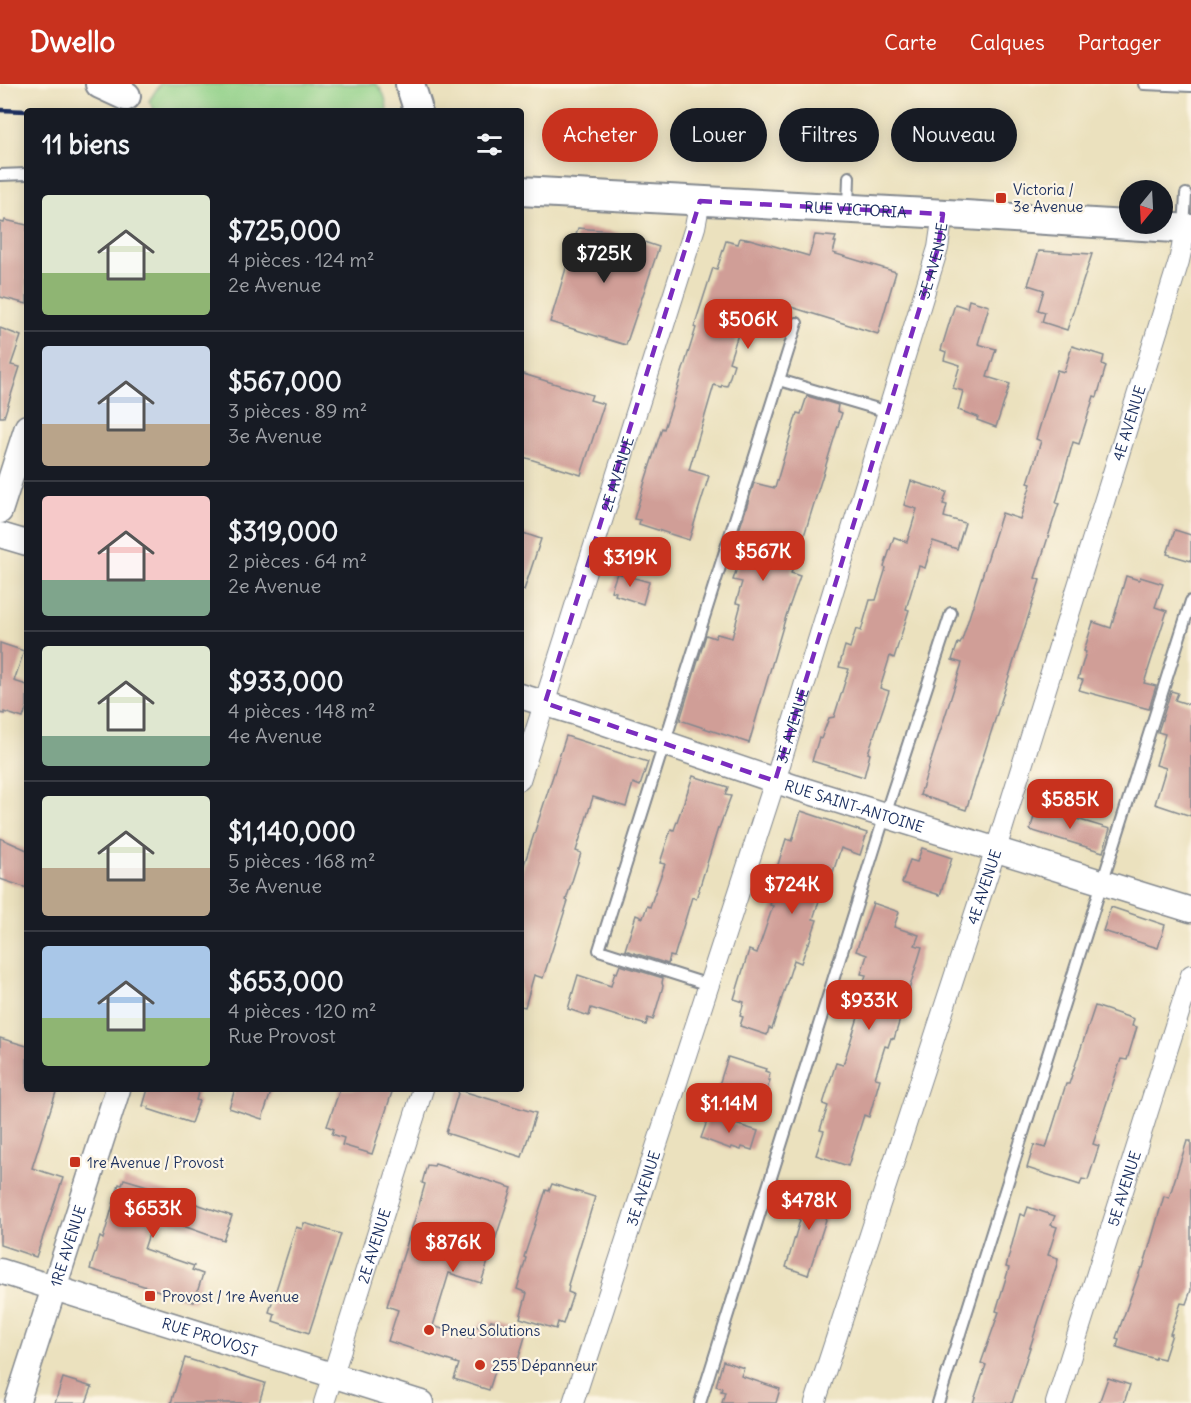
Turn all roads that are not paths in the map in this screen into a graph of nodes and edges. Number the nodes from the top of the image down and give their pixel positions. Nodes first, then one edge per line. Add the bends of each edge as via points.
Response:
1 (100, 84) edge
2 (1144, 84) edge
3 (1191, 86) edge
4 (126, 97) edge
5 (24, 174) edge
6 (0, 175) edge
7 (849, 177) dead end
8 (524, 190) edge
9 (1186, 194) dead end
10 (700, 201) junction
11 (848, 209) junction
12 (943, 214) junction
13 (1188, 229) edge
14 (797, 323) dead end
15 (779, 380) junction
16 (888, 412) junction
17 (24, 436) edge
18 (0, 511) edge
19 (0, 535) edge
20 (24, 542) edge
21 (1191, 601) edge
22 (951, 613) dead end
23 (524, 697) edge
24 (545, 704) junction
25 (664, 743) junction
26 (524, 768) edge
27 (775, 781) junction
28 (885, 815) junction
29 (996, 849) junction
30 (1102, 882) junction
31 (1191, 910) edge
32 (1191, 975) edge
33 (709, 985) junction
34 (117, 1092) edge
35 (422, 1092) edge
36 (0, 1271) edge
37 (54, 1288) junction
38 (333, 1375) junction
39 (17, 1403) edge
40 (324, 1403) edge
41 (421, 1403) edge
42 (573, 1403) edge
43 (700, 1403) edge
44 (816, 1403) edge
45 (938, 1403) edge
46 (1056, 1403) edge

1 - 4 main road
2 - 3 lane
5 - 6 lane
7 - 11 lane
8 - 10 main road, RUE VICTORIA
9 - 13 lane
10 - 11 main road, RUE VICTORIA
10 - 24 street, 2E AVENUE via 692,238
11 - 12 main road, RUE VICTORIA
12 - 13 main road, RUE VICTORIA
12 - 16 street, 3E AVENUE via 938,248
13 - 29 street, 4E AVENUE
14 - 15 lane
15 - 16 lane
15 - 25 lane
16 - 27 street, 3E AVENUE
17 - 18 street
19 - 20 street
21 - 30 lane
22 - 28 lane
23 - 24 street, RUE SAINT-ANTOINE
24 - 25 street, RUE SAINT-ANTOINE
24 - 26 street, 2E AVENUE
25 - 27 street, RUE SAINT-ANTOINE
25 - 33 lane via 598,950
27 - 28 street, RUE SAINT-ANTOINE
27 - 33 street, 3E AVENUE
28 - 29 street, RUE SAINT-ANTOINE
28 - 43 lane
29 - 30 street, RUE SAINT-ANTOINE
29 - 44 street, 4E AVENUE
30 - 31 street, RUE SAINT-ANTOINE
30 - 45 lane
32 - 46 street, 5E AVENUE
33 - 42 street, 3E AVENUE
34 - 37 street, 1RE AVENUE
35 - 38 street, 2E AVENUE
36 - 37 street, RUE PROVOST
37 - 38 street, RUE PROVOST
37 - 39 street, 1RE AVENUE
38 - 40 street, 2E AVENUE
38 - 41 street, RUE PROVOST

